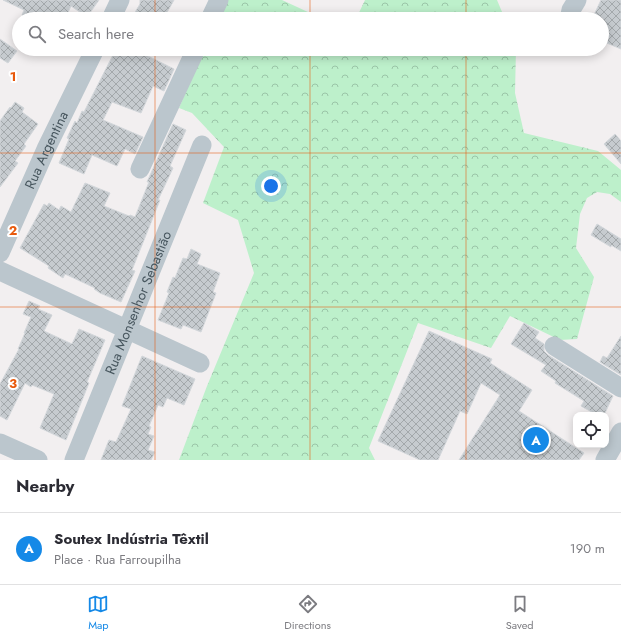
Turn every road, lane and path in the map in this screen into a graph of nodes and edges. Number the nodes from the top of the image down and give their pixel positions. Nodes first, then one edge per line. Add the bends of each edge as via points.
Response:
1 (120, 0) edge
2 (219, 0) edge
3 (577, 0) edge
4 (114, 12) edge
5 (213, 12) edge
6 (571, 12) edge
7 (92, 56) edge
8 (193, 56) edge
9 (202, 145) dead end
10 (140, 169) dead end
11 (0, 253) edge
12 (0, 271) edge
13 (127, 330) junction
14 (554, 346) dead end
15 (200, 363) dead end
16 (621, 388) edge
17 (621, 432) edge
18 (0, 443) edge
19 (38, 460) edge
20 (74, 460) edge
21 (606, 460) edge

1 - 4 street
2 - 5 street
3 - 6 street
7 - 11 street, Rua Argentina via 46,149
8 - 10 street
9 - 13 street, Rua Monsenhor Sebastião
12 - 13 street
13 - 15 street
13 - 20 street, Rua Monsenhor Sebastião
14 - 16 street
17 - 21 street
18 - 19 street

